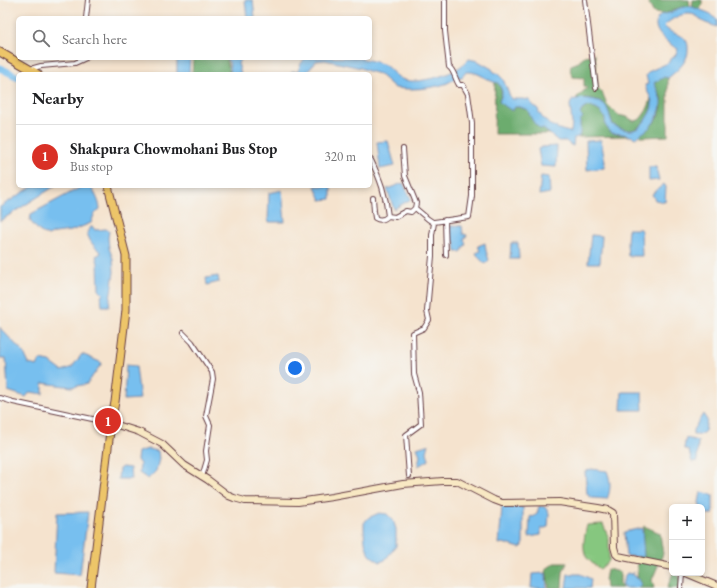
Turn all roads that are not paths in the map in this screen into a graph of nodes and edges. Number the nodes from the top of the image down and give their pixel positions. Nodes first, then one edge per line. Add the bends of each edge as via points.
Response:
1 (88, 0) edge
2 (445, 0) edge
3 (585, 0) edge
4 (86, 16) edge
5 (0, 52) edge
6 (82, 60) edge
7 (35, 72) edge
8 (596, 88) dead end
9 (403, 149) dead end
10 (372, 162) edge
11 (109, 188) edge
12 (373, 198) dead end
13 (416, 208) junction
14 (388, 216) junction
15 (445, 220) junction
16 (434, 223) junction
17 (446, 254) dead end
18 (183, 333) dead end
19 (0, 398) edge
20 (111, 423) junction
21 (409, 476) dead end
22 (202, 477) junction
23 (669, 566) edge
24 (682, 576) edge
25 (693, 576) edge
26 (717, 586) edge
27 (91, 588) edge
28 (681, 588) edge

1 - 4 street
2 - 15 street via 449,66 459,85 463,85 468,94 472,123 472,196 469,217
3 - 8 street
5 - 7 highway
6 - 7 street via 75,63 41,66
9 - 13 street via 405,176
10 - 14 street via 385,194
11 - 20 highway via 126,256 126,310
12 - 14 street via 375,218 379,220
13 - 14 street via 395,217
13 - 16 street
15 - 16 street
15 - 17 street
16 - 21 street via 429,320 424,328 413,333 414,374 419,392 421,424 406,435
18 - 22 street via 212,372 213,379 206,416 210,425 207,460
19 - 20 street
20 - 22 main road via 139,432 162,444 184,465
20 - 27 highway
22 - 23 main road via 229,496 245,501 298,502 403,484 457,481 502,503 559,502 608,510 613,513 614,547 618,556
24 - 28 street
25 - 26 main road

